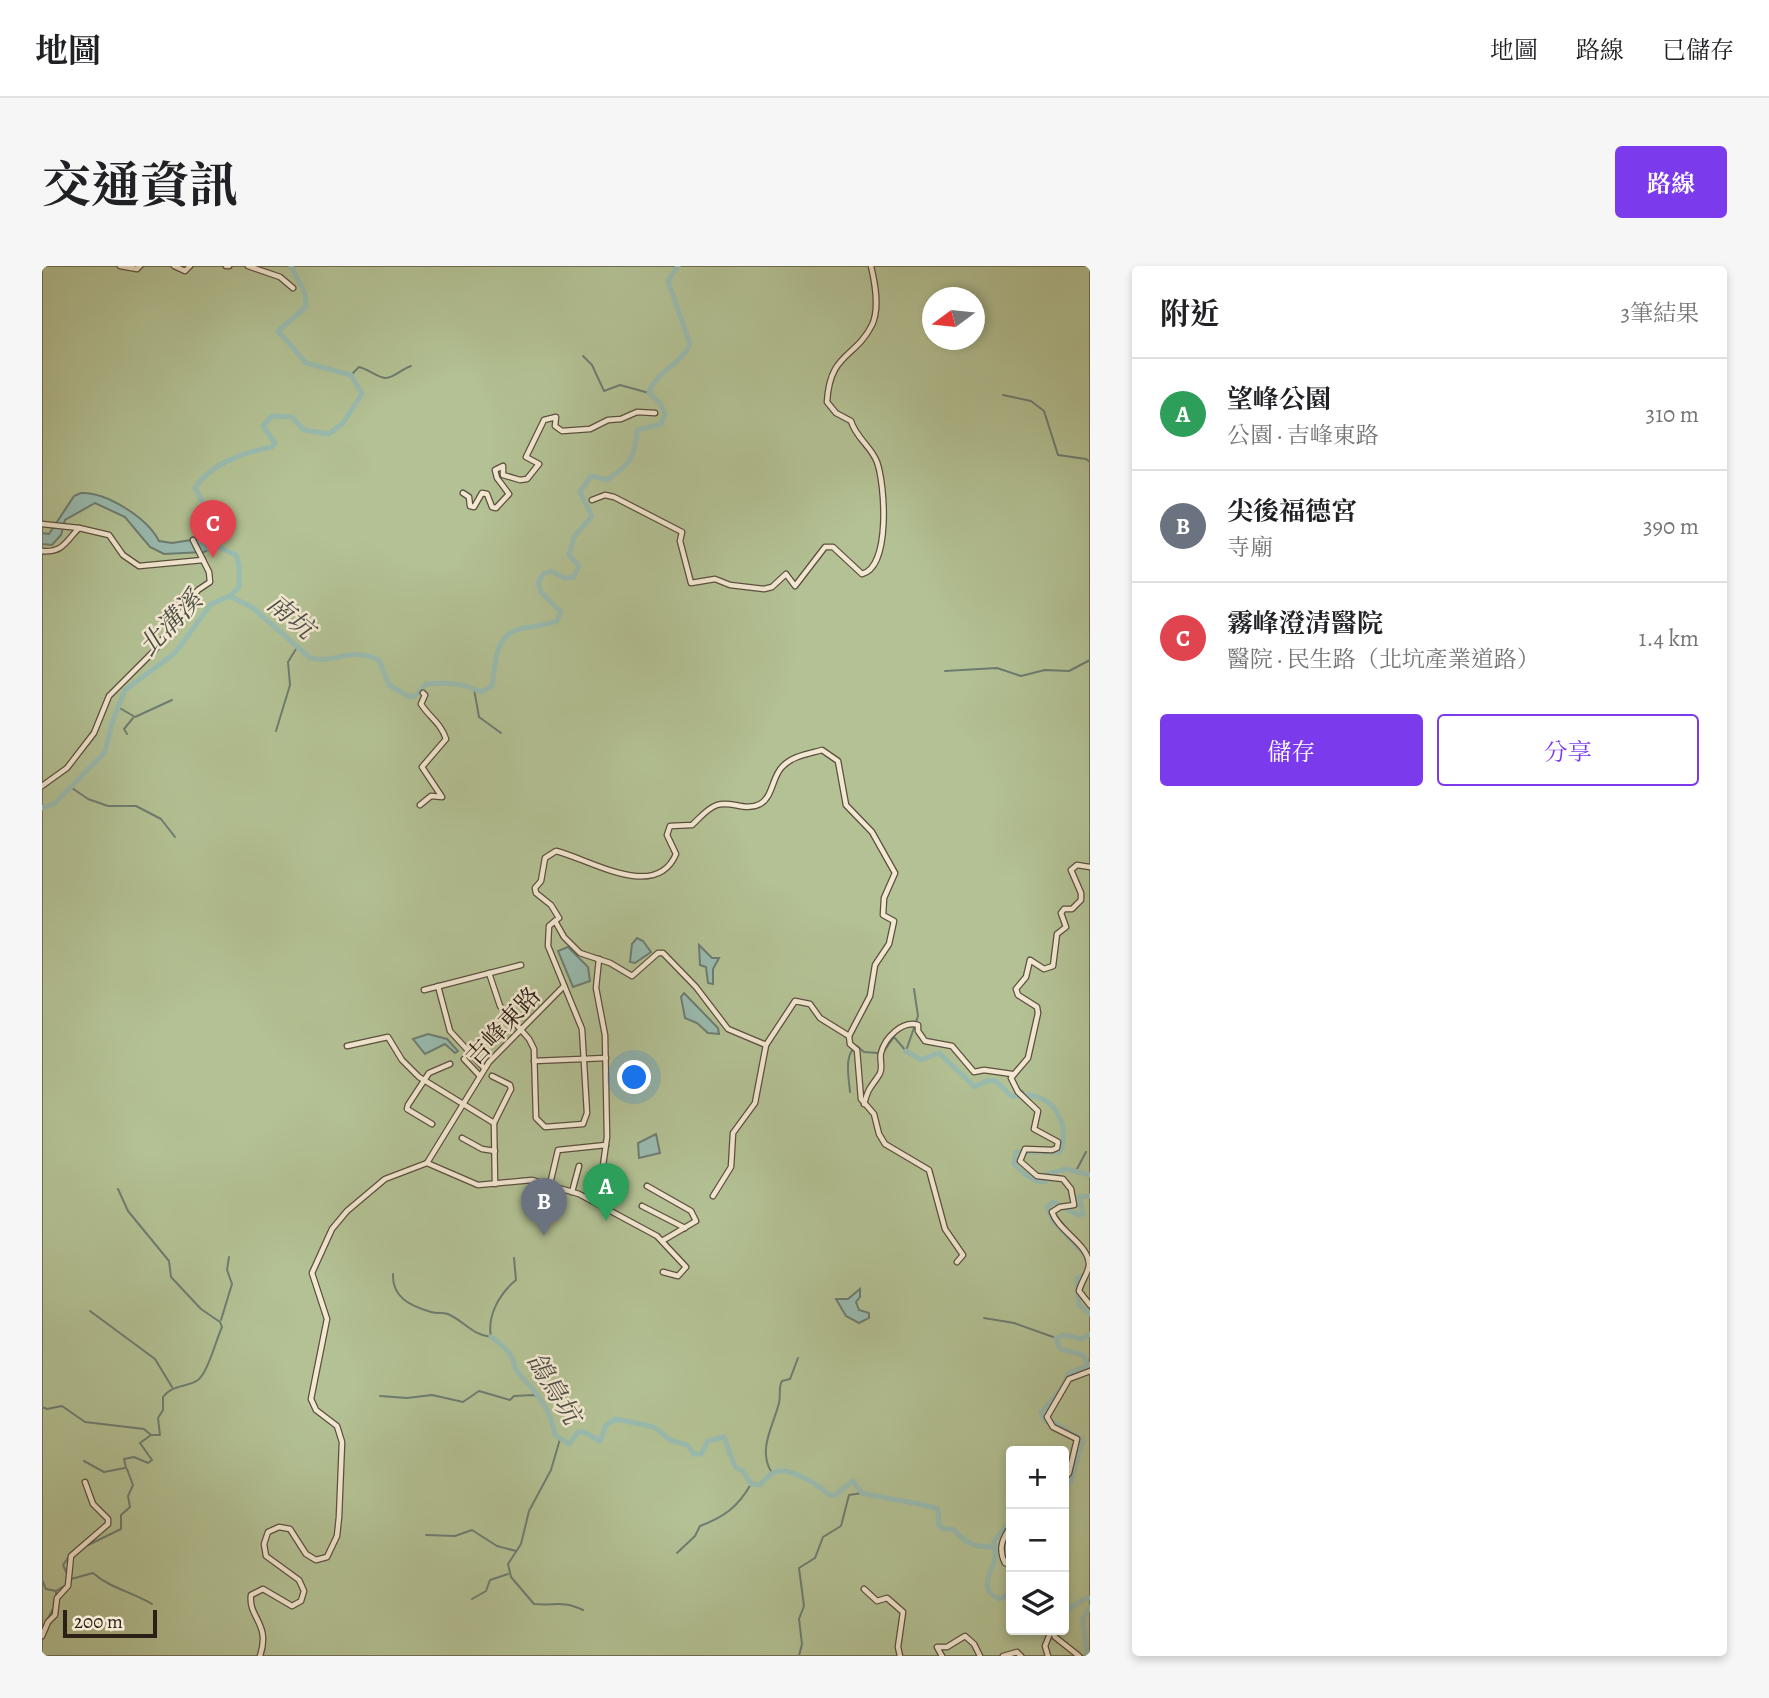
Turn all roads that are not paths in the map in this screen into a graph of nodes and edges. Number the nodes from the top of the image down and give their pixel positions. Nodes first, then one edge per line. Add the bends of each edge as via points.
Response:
1 (120, 266) edge
2 (140, 266) edge
3 (174, 266) edge
4 (190, 266) edge
5 (248, 266) edge
6 (871, 266) edge
7 (293, 288) dead end
8 (655, 413) dead end
9 (463, 493) dead end
10 (592, 500) dead end
11 (42, 524) edge
12 (79, 528) junction
13 (193, 540) dead end
14 (42, 551) edge
15 (202, 558) junction
16 (423, 693) dead end
17 (42, 786) edge
18 (420, 805) dead end
19 (1090, 867) edge
20 (555, 921) junction
21 (599, 959) junction
22 (522, 965) dead end
23 (489, 973) junction
24 (438, 986) junction
25 (564, 986) junction
26 (424, 990) dead end
27 (521, 1029) junction
28 (849, 1036) junction
29 (766, 1045) junction
30 (347, 1046) dead end
31 (584, 1058) junction
32 (606, 1058) junction
33 (464, 1059) dead end
34 (534, 1060) junction
35 (450, 1064) dead end
36 (484, 1068) junction
37 (1012, 1074) junction
38 (479, 1075) junction
39 (492, 1076) dead end
40 (422, 1080) junction
41 (462, 1104) junction
42 (864, 1105) junction
43 (494, 1123) junction
44 (432, 1124) dead end
45 (461, 1138) dead end
46 (606, 1145) junction
47 (495, 1152) junction
48 (427, 1163) junction
49 (579, 1166) dead end
50 (495, 1184) junction
51 (550, 1184) junction
52 (648, 1186) dead end
53 (600, 1188) dead end
54 (572, 1192) junction
55 (713, 1196) dead end
56 (642, 1206) dead end
57 (685, 1228) junction
58 (662, 1241) junction
59 (957, 1262) dead end
60 (663, 1272) dead end
61 (1090, 1305) edge
62 (1090, 1371) edge
63 (1069, 1464) edge
64 (86, 1482) dead end
65 (1006, 1534) edge
66 (1006, 1563) edge
67 (864, 1589) dead end
68 (1049, 1635) edge
69 (1054, 1635) edge
70 (42, 1636) edge
71 (260, 1656) edge
72 (900, 1656) edge
73 (942, 1656) edge
74 (980, 1656) edge
75 (1003, 1656) edge
76 (1021, 1656) edge
77 (1048, 1656) edge
78 (1079, 1656) edge

1 - 2 street
3 - 4 street via 185,271
5 - 7 street
6 - 10 street via 876,300 872,323 834,369 827,402 851,421 877,461 881,477 885,495 881,550 869,570 862,573 832,547 825,547 795,586 786,575 764,589 715,579 691,583 680,541 682,532 614,497
8 - 9 street via 637,412 590,429 562,431 555,426 556,418 544,421 526,457 539,464 536,470 520,481 503,475 503,466 495,470 509,494 496,508 487,494 482,493 474,507
11 - 12 street
12 - 14 street via 62,548
12 - 15 street via 108,534 123,555 139,566
13 - 15 street
15 - 17 street via 209,582 198,590 154,651 109,696 94,733 67,768
16 - 18 street via 421,704 427,716 439,723 446,739 422,767 442,797 431,796
19 - 37 street via 1077,865 1071,870 1080,900 1061,913 1066,927 1057,935 1053,966 1044,969 1030,960 1026,977 1017,985 1018,995 1034,1003 1038,1013 1028,1058
20 - 21 street via 577,950
20 - 25 street via 549,926 548,946
20 - 28 street via 559,918 535,888 545,858 556,851 625,877 661,873 676,854 667,835 670,826 692,825 720,804 743,808 760,804 782,767 822,750 838,761 846,805 872,832 895,873 884,898 883,915 894,921 889,944 875,965 870,996
21 - 29 street via 632,976 663,953 728,1029
21 - 32 street via 597,1003
22 - 23 street
23 - 24 street
23 - 27 street via 500,1006
24 - 26 street
24 - 36 street via 450,1031
25 - 27 street, 吉峰東路
25 - 31 street via 582,1030
27 - 34 street via 532,1043
27 - 36 street, 吉峰東路
28 - 29 street via 820,1018 810,1004 796,1000
28 - 42 street
29 - 55 street via 755,1103 733,1132 731,1167
30 - 40 street via 388,1037
31 - 32 street
31 - 34 street
31 - 34 street via 586,1119 562,1126 538,1122
32 - 46 street
33 - 38 street
35 - 40 street
36 - 38 street, 吉峰東路
37 - 42 street via 974,1072 952,1046 925,1041 914,1023 899,1028 881,1051 881,1069 869,1084
37 - 61 street via 1014,1086 1038,1111 1034,1129 1059,1144 1052,1150 1025,1149 1020,1161 1037,1176 1063,1179 1072,1189 1074,1205 1061,1206 1052,1215 1088,1258 1079,1291
38 - 41 street, 吉峰東路
39 - 43 street via 511,1089
40 - 41 street
40 - 44 street via 407,1109
41 - 43 street
41 - 48 street, 吉峰東路
42 - 59 street via 874,1114 885,1144 929,1170 945,1229 963,1255
43 - 47 street
45 - 47 street
46 - 51 street via 558,1150
46 - 53 street
47 - 50 street
48 - 50 street via 478,1185
48 - 71 street via 385,1180 347,1211 332,1229 314,1267 313,1279 327,1319 311,1399 313,1407 337,1426 342,1442 337,1536 327,1557 316,1560 306,1554 290,1529 268,1532 266,1556 299,1580 304,1591 301,1601 292,1606 263,1589 251,1595 264,1630
49 - 54 street
50 - 51 street via 533,1180
51 - 54 street
52 - 57 street via 691,1211 696,1221
54 - 58 street
56 - 57 street
57 - 58 street
58 - 60 street via 686,1267 678,1276
62 - 63 street via 1069,1379 1047,1420 1077,1439
64 - 70 street via 93,1504 108,1524 71,1556 70,1578
65 - 66 street via 1001,1549
67 - 72 street via 877,1601 887,1598 903,1612
68 - 77 street via 1045,1646
69 - 78 street
73 - 74 street via 937,1647 947,1647 965,1636
75 - 76 street via 1017,1651

